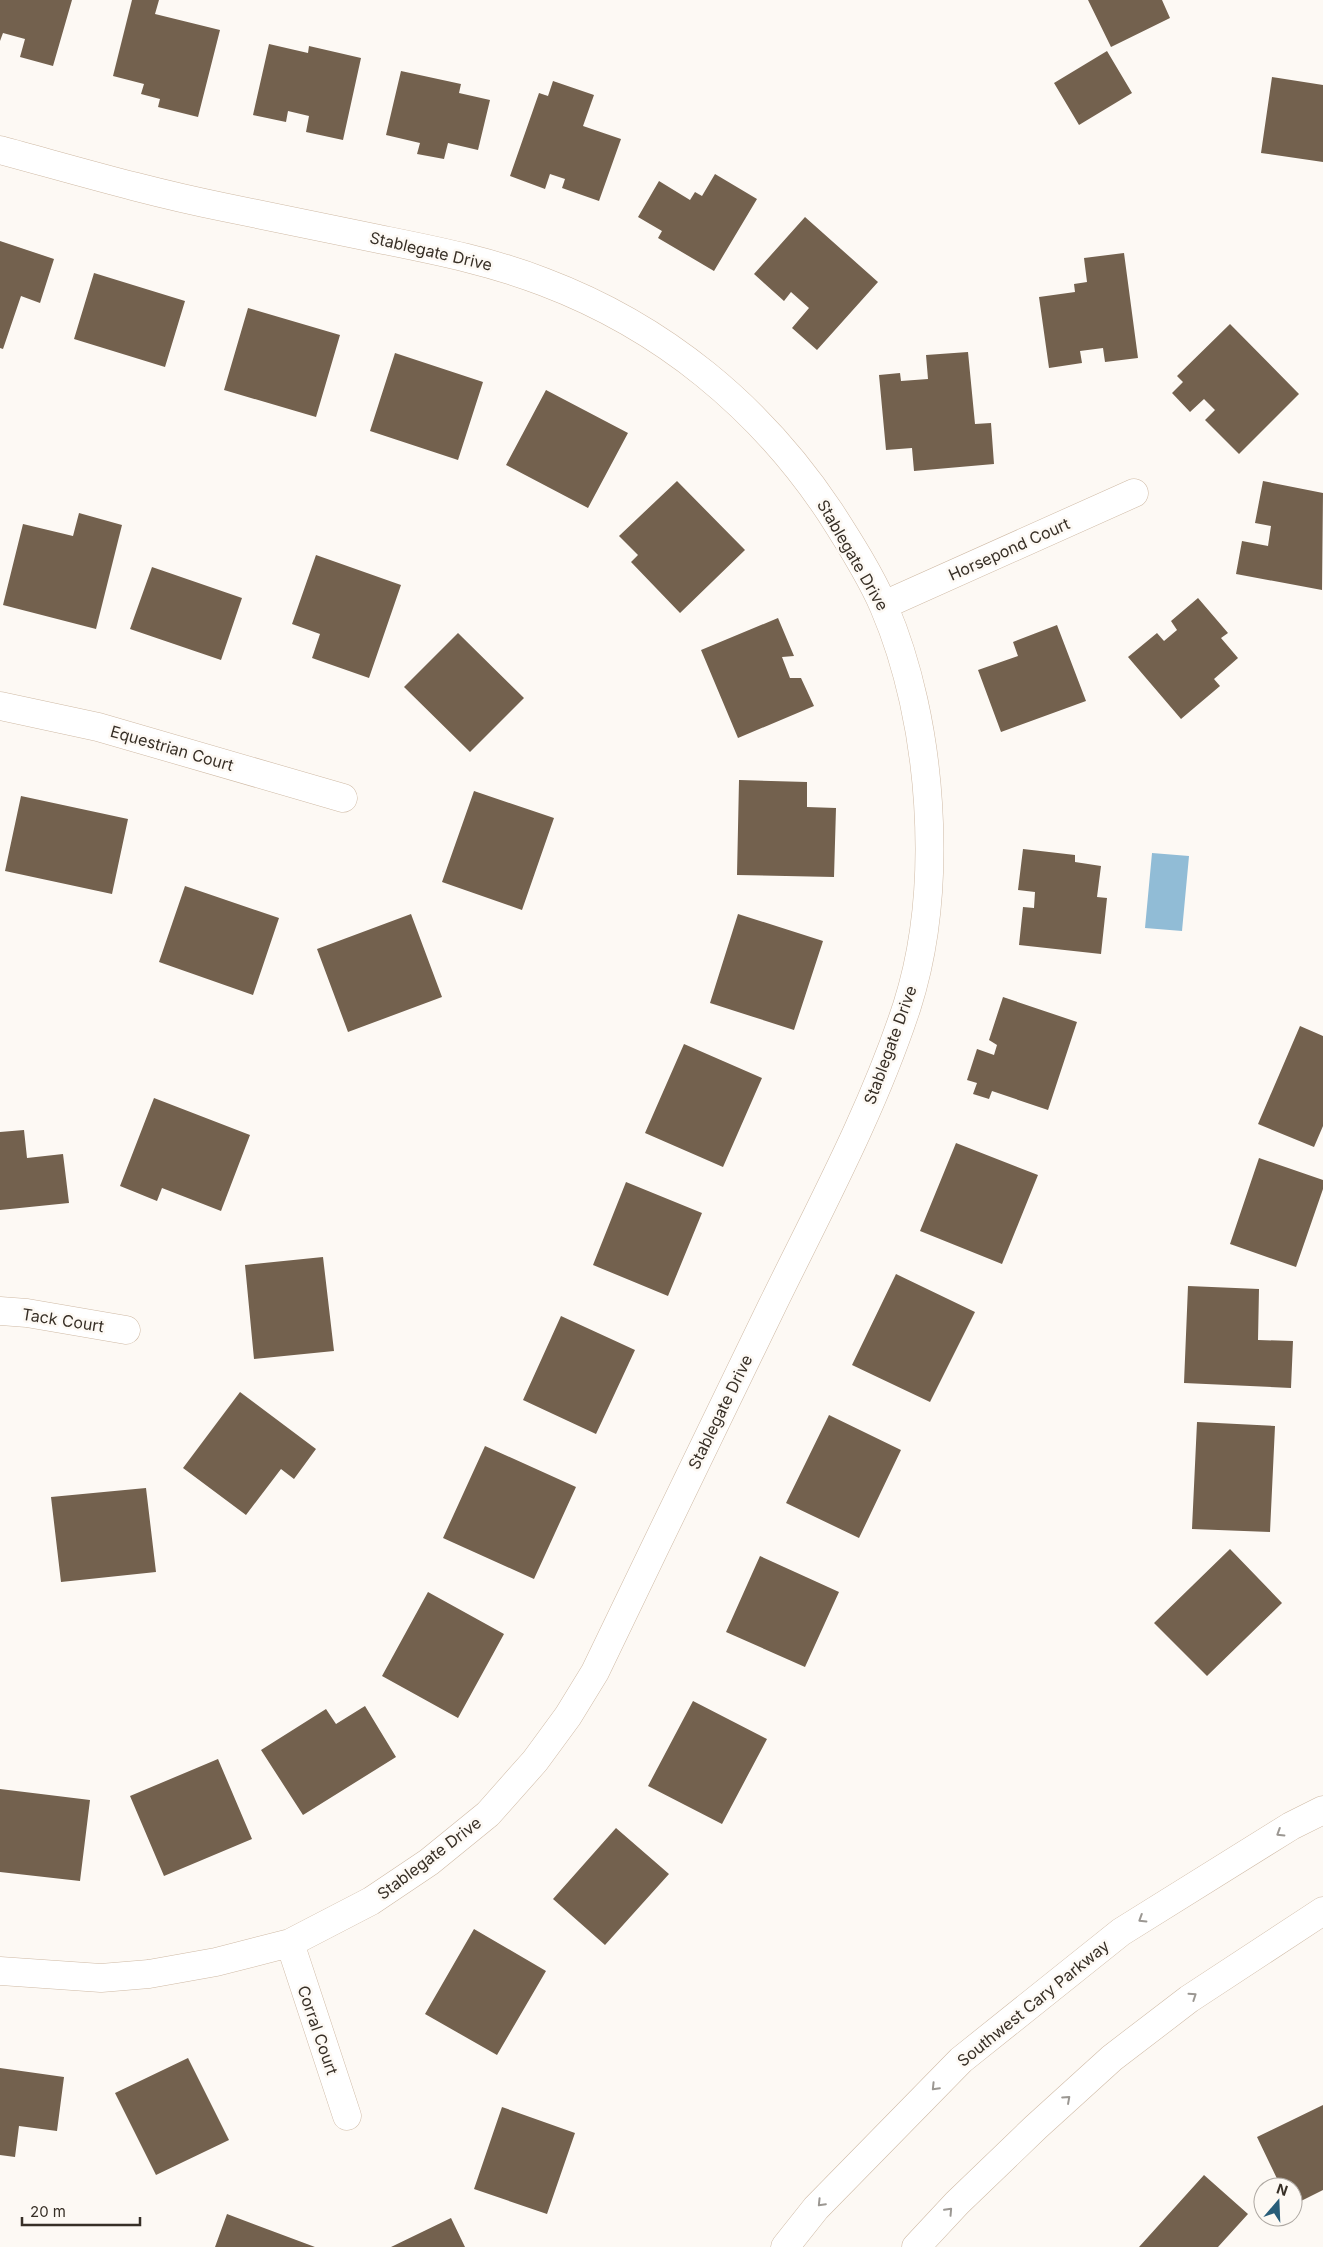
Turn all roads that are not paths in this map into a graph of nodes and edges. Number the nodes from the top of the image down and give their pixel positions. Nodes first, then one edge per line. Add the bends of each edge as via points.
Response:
1 (0, 150) edge
2 (1134, 493) dead end
3 (884, 605) junction
4 (0, 706) edge
5 (343, 798) dead end
6 (0, 1311) edge
7 (126, 1330) dead end
8 (1323, 1810) edge
9 (1323, 1911) edge
10 (290, 1943) junction
11 (0, 1971) edge
12 (347, 2116) dead end
13 (785, 2247) edge
14 (916, 2247) edge

1 - 3 street, Stablegate Drive via 208,204 471,257 546,282 622,317 670,346 710,376 787,453 840,528
2 - 3 street, Horsepond Court
3 - 10 street, Stablegate Drive via 904,664 917,722 930,828 929,885 909,1000 870,1104 595,1672 568,1716 535,1761 488,1814 429,1862 371,1900
4 - 5 street, Equestrian Court via 98,727
6 - 7 street, Tack Court
8 -> 13 street, Southwest Cary Parkway via 1291,1826 1121,1932 961,2060 816,2208
14 -> 9 street via 957,2203 1112,2058 1189,1999
10 - 11 street, Stablegate Drive via 216,1962 149,1974 100,1978
10 - 12 street, Corral Court

